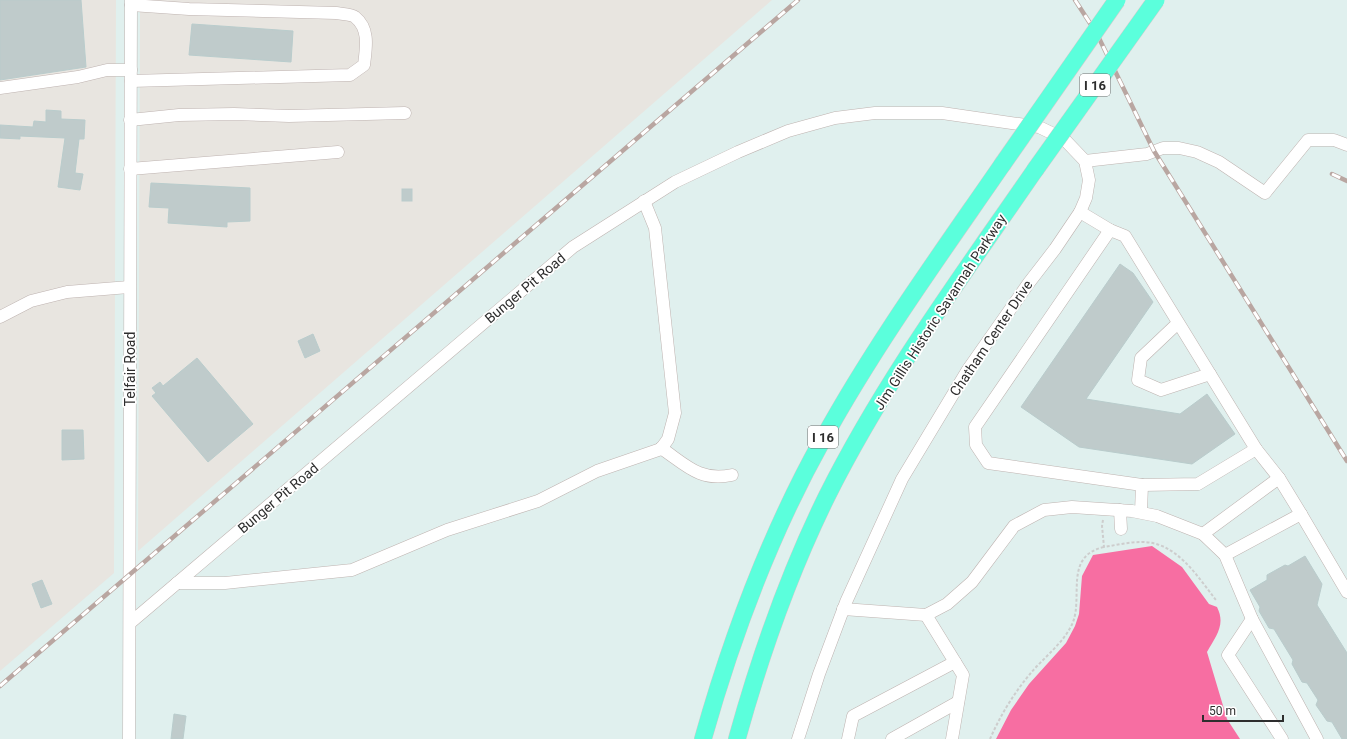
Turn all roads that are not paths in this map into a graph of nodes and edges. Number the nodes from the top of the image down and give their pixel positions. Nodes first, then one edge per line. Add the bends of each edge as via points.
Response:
1 (1117, 0) edge
2 (1156, 0) edge
3 (131, 2) edge
4 (131, 76) junction
5 (0, 88) edge
6 (405, 113) dead end
7 (130, 120) junction
8 (1347, 145) edge
9 (338, 152) dead end
10 (1085, 161) junction
11 (130, 168) junction
12 (644, 201) junction
13 (1080, 212) junction
14 (1110, 230) junction
15 (129, 287) junction
16 (0, 317) edge
17 (1178, 323) junction
18 (1210, 374) junction
19 (661, 448) junction
20 (1256, 449) junction
21 (732, 475) dead end
22 (1279, 478) junction
23 (1142, 485) junction
24 (1141, 512) junction
25 (1301, 514) junction
26 (1203, 534) junction
27 (1224, 555) junction
28 (177, 583) junction
29 (1347, 592) edge
30 (843, 609) junction
31 (926, 615) junction
32 (1252, 619) junction
33 (130, 623) junction
34 (955, 662) junction
35 (958, 702) junction
36 (129, 739) edge
37 (703, 739) edge
38 (737, 739) edge
39 (798, 739) edge
40 (848, 739) edge
41 (892, 739) edge
42 (952, 739) edge
43 (1282, 739) edge
44 (1317, 739) edge

1 - 37 highway, Jim Gillis Historic Savannah Parkway / I 16, bridge via 889,328 822,440 763,564 716,692
2 - 38 highway, Jim Gillis Historic Savannah Parkway / I 16, bridge via 1035,170 906,358 879,402 827,496 775,619 754,676
3 - 4 street, Telfair Road
3 - 4 street via 196,9 336,13 354,17 362,26 368,41 364,64 350,76
4 - 5 street via 108,70
4 - 7 street, Telfair Road
6 - 7 street via 179,115
7 - 11 street, Telfair Road
8 - 10 street via 1334,140 1308,140 1265,193 1219,162 1197,152 1178,148 1163,148 1147,154
9 - 11 street
10 - 12 street, Bunger Pit Road via 1064,139 1039,127 942,113 875,113 835,118 788,132 675,182
10 - 13 street, Chatham Center Drive via 1089,180
11 - 15 street, Telfair Road
12 - 19 street via 656,235 674,413 668,439
12 - 28 street, Bunger Pit Road via 573,247
13 - 14 street
13 - 30 street, Chatham Center Drive via 967,372 933,425 902,479
14 - 17 street via 1125,236
14 - 23 street via 976,427 976,445 988,463
15 - 16 street via 67,292 31,301
15 - 33 street, Telfair Road
17 - 18 street
17 - 18 street via 1141,358 1138,380 1161,390
18 - 20 street
19 - 21 street via 702,476 718,478
19 - 28 street via 597,471 538,501 447,530 352,570 225,583
20 - 22 street
20 - 23 street via 1198,484
22 - 25 street
22 - 26 street
23 - 24 street
24 - 26 street
24 - 31 street via 1120,520 1072,507 1044,510 1014,526 972,582 947,604
25 - 27 street
25 - 29 street
26 - 27 street
27 - 32 street
28 - 33 street, Bunger Pit Road
30 - 31 street
30 - 39 street, Chatham Center Drive
31 - 34 street
32 - 43 street via 1228,655
32 - 44 street
33 - 36 street, Telfair Road
34 - 35 street via 963,675
34 - 40 street via 853,716
35 - 41 street
35 - 42 street

